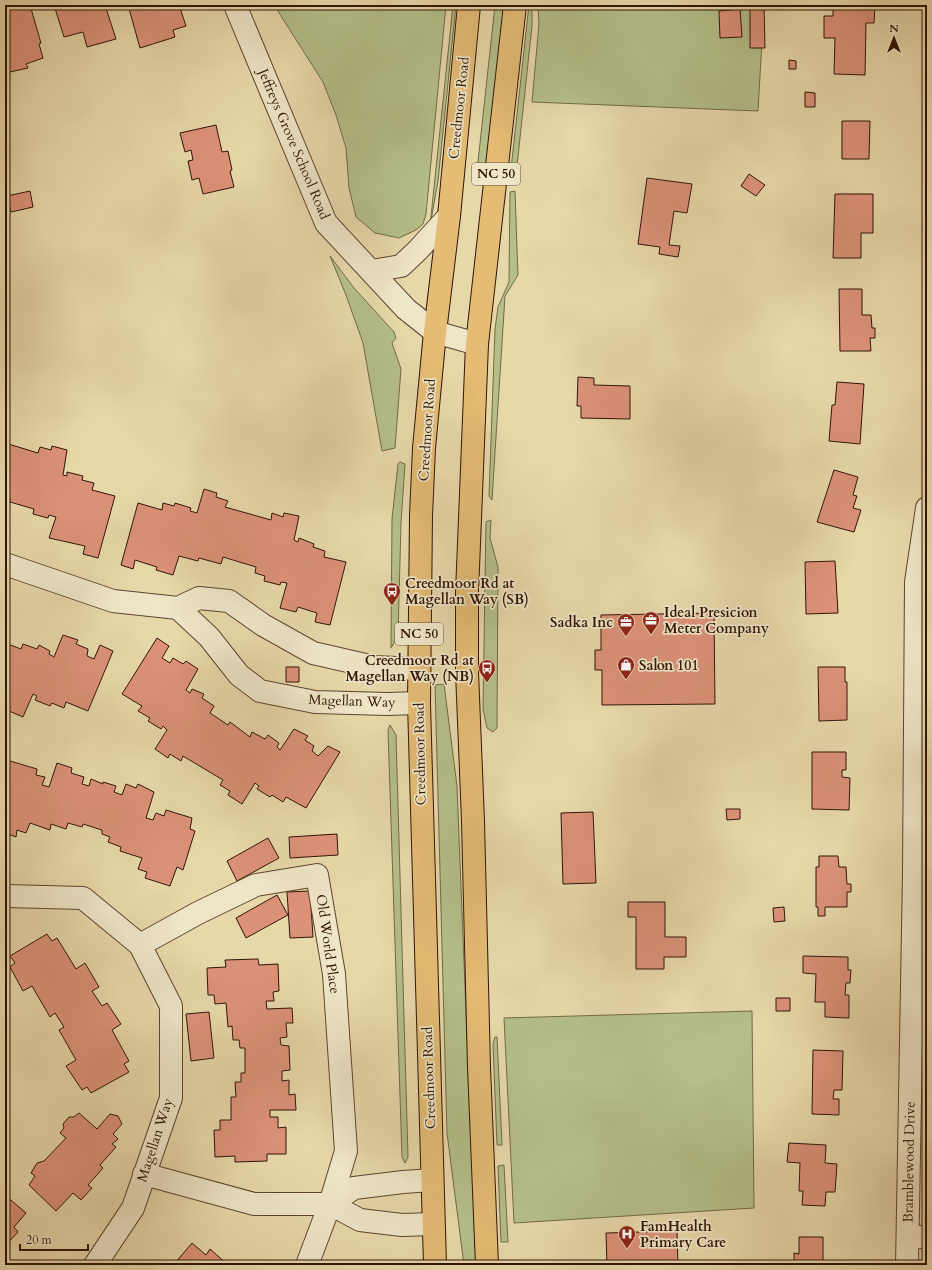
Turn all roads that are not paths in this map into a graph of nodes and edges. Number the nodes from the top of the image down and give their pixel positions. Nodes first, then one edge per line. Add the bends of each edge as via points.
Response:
1 (235, 5) edge
2 (469, 5) edge
3 (515, 5) edge
4 (449, 216) junction
5 (371, 271) junction
6 (435, 332) junction
7 (477, 344) junction
8 (927, 508) edge
9 (5, 564) edge
10 (922, 582) edge
11 (178, 608) junction
12 (418, 669) junction
13 (419, 703) junction
14 (920, 874) edge
15 (5, 896) edge
16 (140, 945) junction
17 (144, 1174) junction
18 (432, 1180) junction
19 (330, 1204) junction
20 (433, 1224) junction
21 (917, 1237) edge
22 (94, 1265) edge
23 (307, 1265) edge
24 (435, 1265) edge
25 (487, 1265) edge
26 (907, 1265) edge

1 - 5 street, Jeffreys Grove School Road via 326,224
2 - 4 main road, Creedmoor Road / NC 50
3 - 7 main road, NC 50
4 - 5 street via 401,266
4 - 6 main road, Creedmoor Road / NC 50
5 - 6 street, Jeffreys Grove School Road via 406,309
6 - 7 street, Jeffreys Grove School Road
6 - 12 main road, Creedmoor Road / NC 50 via 424,455
7 - 25 main road, NC 50 via 467,593 467,672
8 - 10 street, Bramblewood Drive
9 - 11 street via 113,601
10 - 14 street, Bramblewood Drive
11 - 12 street via 199,598 229,601 312,653 374,667
11 - 13 street, Magellan Way via 209,637 239,675 260,691 315,702
12 - 13 main road, Creedmoor Road / NC 50
13 - 18 main road, Creedmoor Road / NC 50
14 - 21 street, Bramblewood Drive
15 - 16 street, Magellan Way via 82,898
16 - 17 street, Magellan Way via 171,1006 170,1098
16 - 19 street, Old World Place via 256,885 317,874 334,974 346,1151
17 - 19 street via 254,1204
17 - 22 street, Magellan Way via 133,1208
18 - 19 street via 354,1188
18 - 20 main road, Creedmoor Road / NC 50
19 - 20 street via 360,1220 402,1225
19 - 23 street, Old World Place
20 - 24 main road, Creedmoor Road / NC 50
21 - 26 street, Bramblewood Drive

